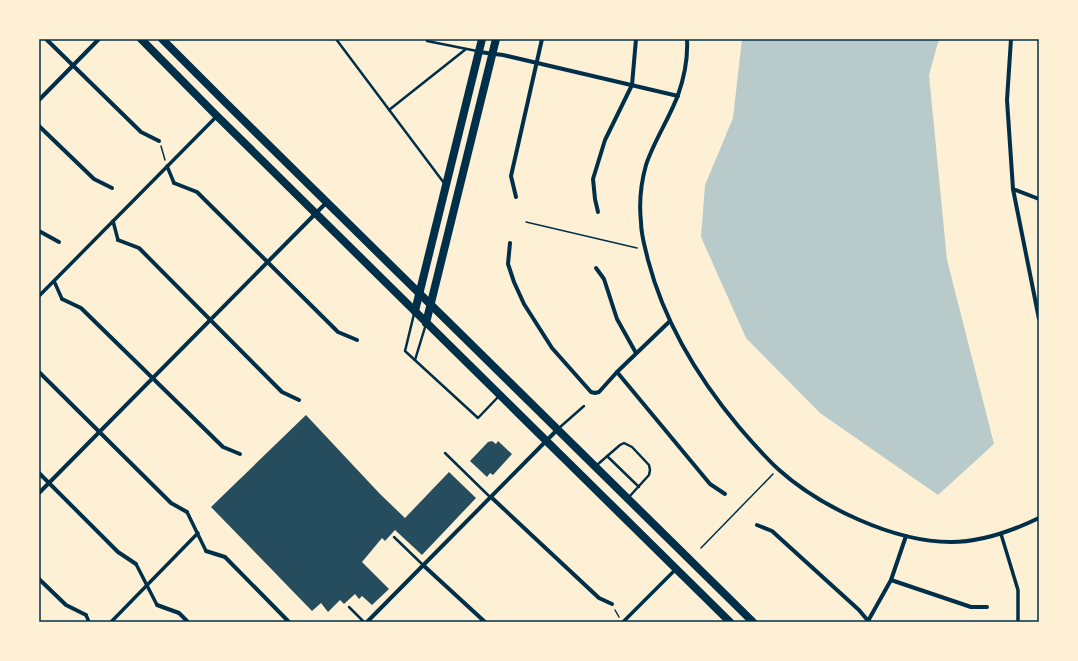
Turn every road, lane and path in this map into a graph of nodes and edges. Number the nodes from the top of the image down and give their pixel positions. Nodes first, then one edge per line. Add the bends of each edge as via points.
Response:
1 (46, 39) edge
2 (99, 39) edge
3 (141, 39) edge
4 (162, 39) edge
5 (336, 39) edge
6 (482, 39) edge
7 (496, 39) edge
8 (542, 39) edge
9 (636, 39) edge
10 (687, 39) edge
11 (1011, 39) edge
12 (427, 41) dead end
13 (466, 49) junction
14 (479, 52) junction
15 (492, 53) junction
16 (537, 63) junction
17 (73, 66) junction
18 (632, 85) junction
19 (678, 96) junction
20 (39, 100) edge
21 (389, 110) junction
22 (216, 116) junction
23 (39, 126) edge
24 (159, 141) joint
25 (167, 166) junction
26 (174, 183) joint
27 (445, 185) junction
28 (112, 188) dead end
29 (1013, 189) junction
30 (516, 197) dead end
31 (1039, 199) edge
32 (327, 202) junction
33 (598, 212) dead end
34 (316, 214) junction
35 (113, 221) junction
36 (526, 222) dead end
37 (39, 231) edge
38 (118, 240) joint
39 (59, 242) dead end
40 (510, 243) dead end
41 (646, 250) junction
42 (268, 262) junction
43 (596, 268) dead end
44 (54, 281) junction
45 (419, 293) junction
46 (39, 296) edge
47 (62, 299) joint
48 (431, 304) junction
49 (414, 311) junction
50 (1039, 319) edge
51 (210, 320) junction
52 (670, 321) junction
53 (426, 323) junction
54 (357, 340) dead end
55 (636, 353) junction
56 (415, 360) junction
57 (39, 372) edge
58 (617, 372) junction
59 (153, 378) junction
60 (500, 395) junction
61 (300, 400) dead end
62 (584, 406) dead end
63 (558, 429) junction
64 (100, 432) junction
65 (546, 441) junction
66 (444, 453) dead end
67 (240, 454) dead end
68 (607, 456) junction
69 (595, 466) junction
70 (778, 469) junction
71 (39, 473) edge
72 (49, 483) junction
73 (639, 487) junction
74 (39, 493) edge
75 (725, 494) dead end
76 (490, 497) junction
77 (628, 499) junction
78 (187, 512) joint
79 (1039, 518) edge
80 (757, 525) dead end
81 (198, 533) junction
82 (1001, 534) junction
83 (906, 536) junction
84 (394, 537) dead end
85 (701, 548) dead end
86 (206, 550) joint
87 (136, 564) joint
88 (423, 565) junction
89 (676, 569) junction
90 (39, 579) edge
91 (891, 580) junction
92 (147, 584) junction
93 (612, 604) joint
94 (157, 605) joint
95 (349, 607) dead end
96 (987, 608) dead end
97 (86, 615) joint
98 (371, 618) junction
99 (869, 621) edge
100 (89, 622) edge
101 (111, 622) edge
102 (188, 622) edge
103 (289, 622) edge
104 (366, 622) edge
105 (375, 622) edge
106 (485, 622) edge
107 (623, 622) edge
108 (730, 622) edge
109 (753, 622) edge
110 (1018, 622) edge

1 - 17 street
2 - 17 street
3 - 22 main road
4 - 32 main road
5 - 21 lane
6 - 14 main road
7 - 15 main road
8 - 16 street
9 - 18 street
10 - 19 street via 684,73
11 - 29 street via 1007,100
12 - 13 lane
13 - 14 lane
13 - 21 lane
14 - 15 street
14 - 27 main road
15 - 16 street
15 - 48 main road
16 - 18 street
16 - 30 street via 511,176
17 - 20 street
17 - 24 street via 141,132
18 - 19 street
18 - 33 street via 605,140 593,179
19 - 41 street via 646,167 640,208
21 - 27 lane
22 - 25 street
22 - 34 main road
23 - 28 street via 94,179
24 - 25 path
25 - 26 street
25 - 35 street
26 - 42 street via 197,192
27 - 45 main road
29 - 31 street
29 - 50 street
32 - 34 street
32 - 45 main road
34 - 42 street
34 - 49 main road
35 - 38 street
35 - 44 street
36 - 41 path
37 - 39 street
38 - 51 street via 139,248
40 - 58 street via 508,264 514,282 524,304 552,348 595,394 600,392
41 - 52 street via 651,272
42 - 51 street
42 - 54 street via 338,332
43 - 55 street via 604,279 617,319
44 - 46 street
44 - 47 street
45 - 48 main road
45 - 49 main road
47 - 59 street via 81,308
48 - 53 main road
48 - 63 main road
49 - 53 main road
49 - 56 lane via 404,351
51 - 59 street
51 - 61 street via 282,392
52 - 55 street
52 - 70 street via 709,388 752,443
53 - 56 lane
53 - 60 main road
55 - 58 street
56 - 60 lane via 478,418
57 - 64 street
58 - 75 street via 710,484
59 - 64 street
59 - 67 street via 223,447
60 - 65 main road
62 - 63 lane
63 - 65 street
63 - 69 main road
64 - 72 street
64 - 78 street via 171,502
65 - 76 street
65 - 89 main road
66 - 76 lane
68 - 69 lane
68 - 73 lane
68 - 73 lane via 624,443 632,447 649,465 650,470
69 - 77 main road
70 - 83 street via 828,504 861,520
70 - 85 path
71 - 72 street
72 - 74 street
72 - 87 street via 118,552
73 - 77 lane
76 - 88 street
76 - 93 street via 599,598
77 - 109 main road
78 - 81 street
79 - 82 street
80 - 99 street via 772,531
81 - 86 street
81 - 92 street
82 - 83 street via 952,542
82 - 110 street via 1018,590
83 - 91 street
84 - 88 lane
86 - 103 street via 224,557
87 - 92 street
88 - 98 street
88 - 106 street
89 - 107 street
89 - 108 main road
90 - 97 street via 66,606
91 - 96 street via 971,607
91 - 99 street
92 - 94 street
92 - 101 street
93 - 107 path
94 - 102 street via 179,613
95 - 104 lane
97 - 100 street
98 - 104 street
98 - 105 street

